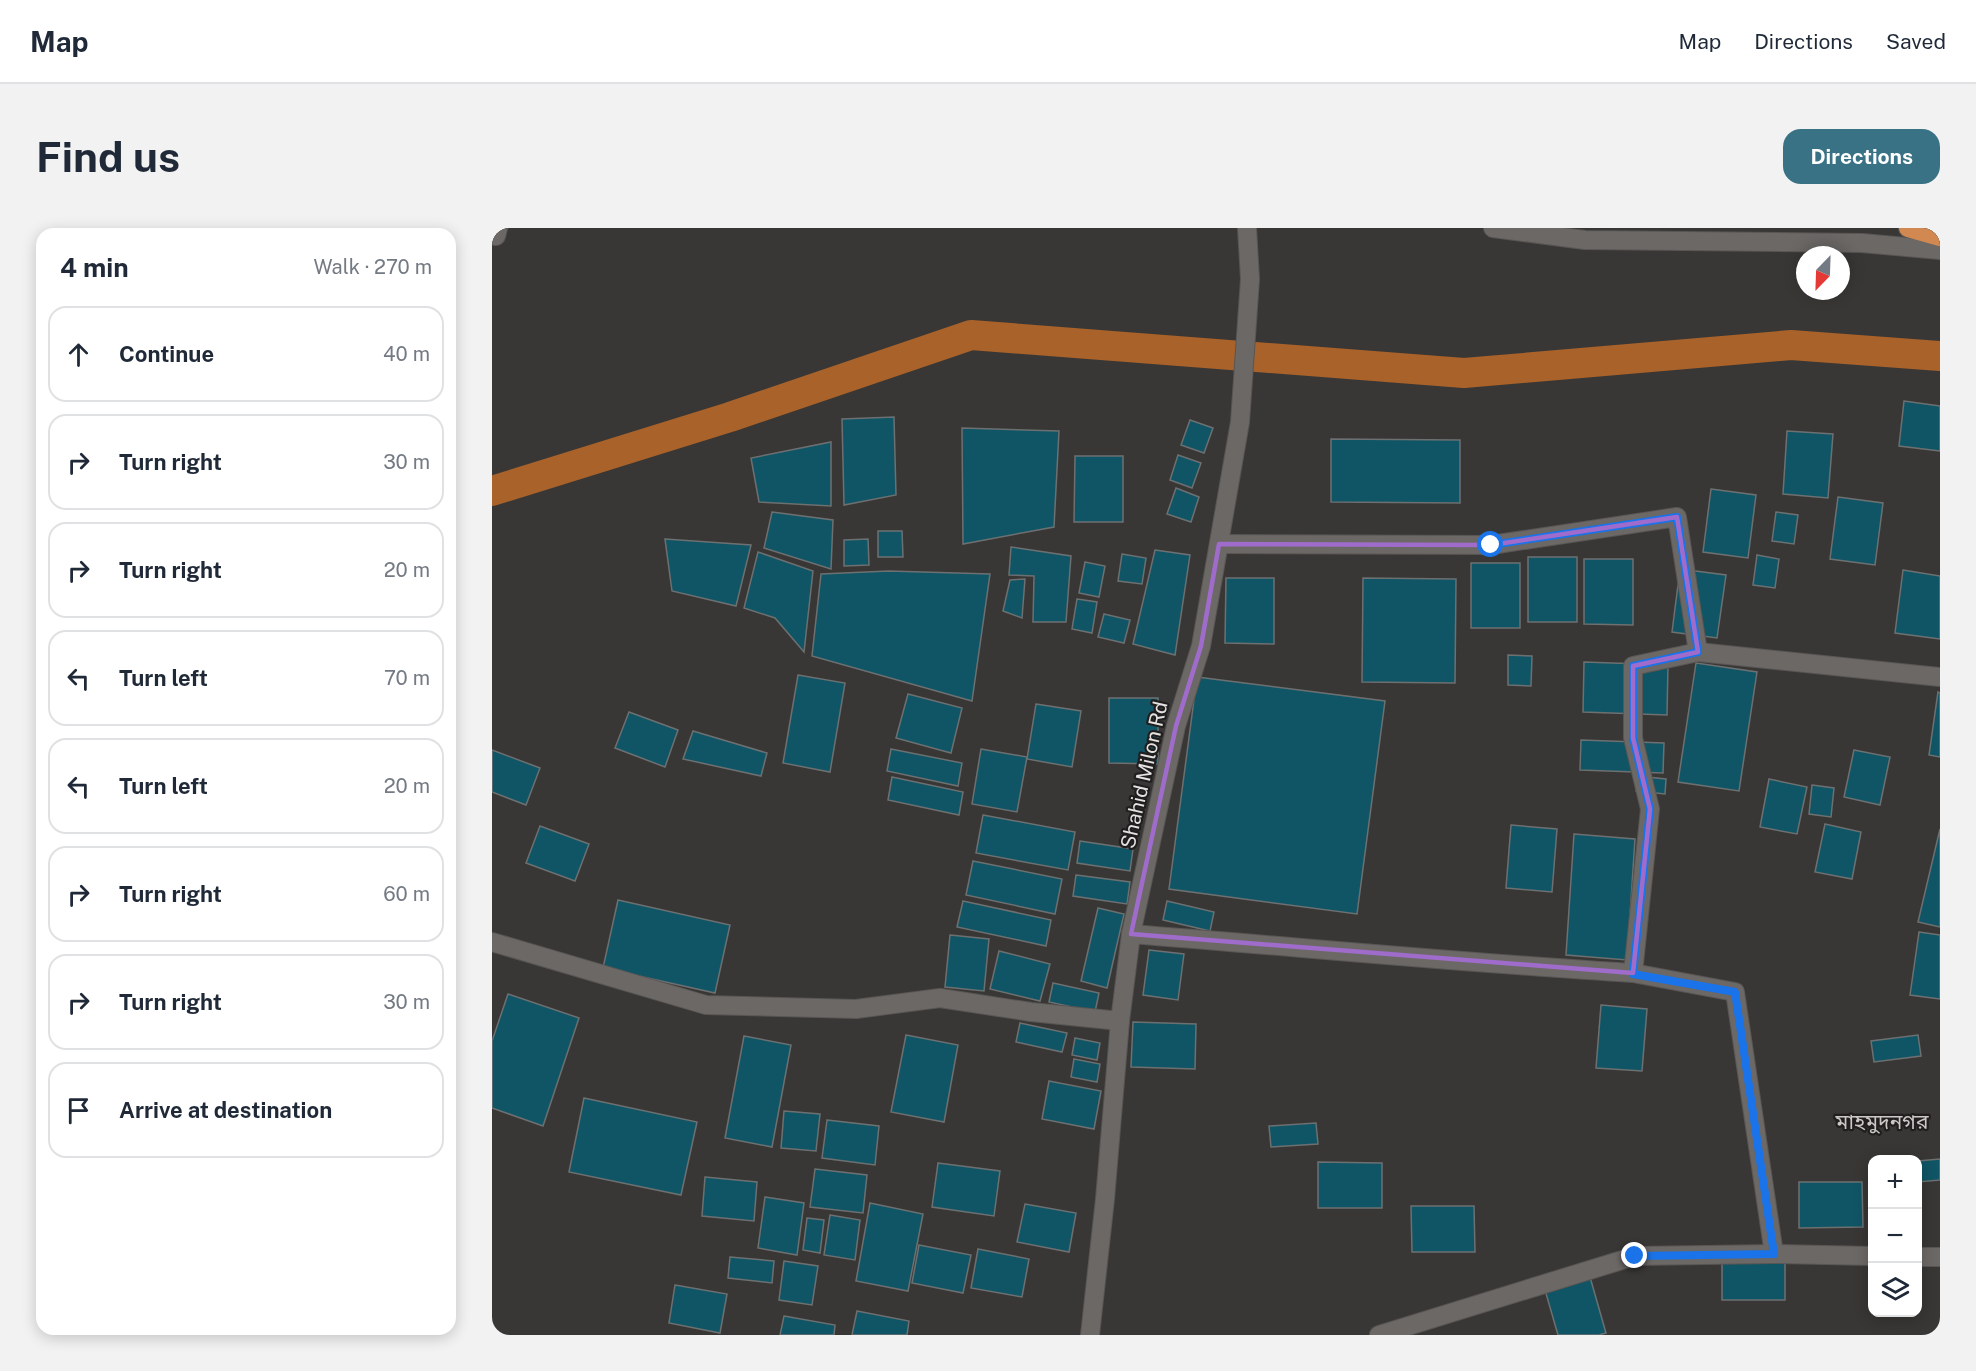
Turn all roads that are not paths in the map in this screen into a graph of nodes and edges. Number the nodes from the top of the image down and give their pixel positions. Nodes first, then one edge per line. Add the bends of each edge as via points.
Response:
1 (1248, 228) edge
2 (1493, 228) edge
3 (1908, 228) edge
4 (1940, 237) edge
5 (1940, 250) edge
6 (1219, 544) junction
7 (1698, 652) junction
8 (1940, 677) edge
9 (1131, 934) junction
10 (492, 942) edge
11 (1633, 974) junction
12 (1120, 1021) junction
13 (1774, 1254) junction
14 (1868, 1256) edge
15 (1922, 1257) edge
16 (1940, 1257) edge
17 (1090, 1335) edge
18 (1379, 1335) edge

1 - 6 street, Shahid Milon Rd via 1250,279 1240,422
2 - 5 street via 1585,240 1862,243
3 - 4 highway
6 - 7 street via 1491,545 1677,517
6 - 9 street, Shahid Milon Rd via 1201,646 1176,726
7 - 8 street
7 - 11 street via 1633,666 1633,738 1650,809
9 - 11 street
9 - 12 street, Shahid Milon Rd
10 - 12 street via 706,1005 856,1009 940,998
11 - 13 street via 1735,992
12 - 17 street, Shahid Milon Rd
13 - 14 street
13 - 18 street via 1635,1256
15 - 16 street

